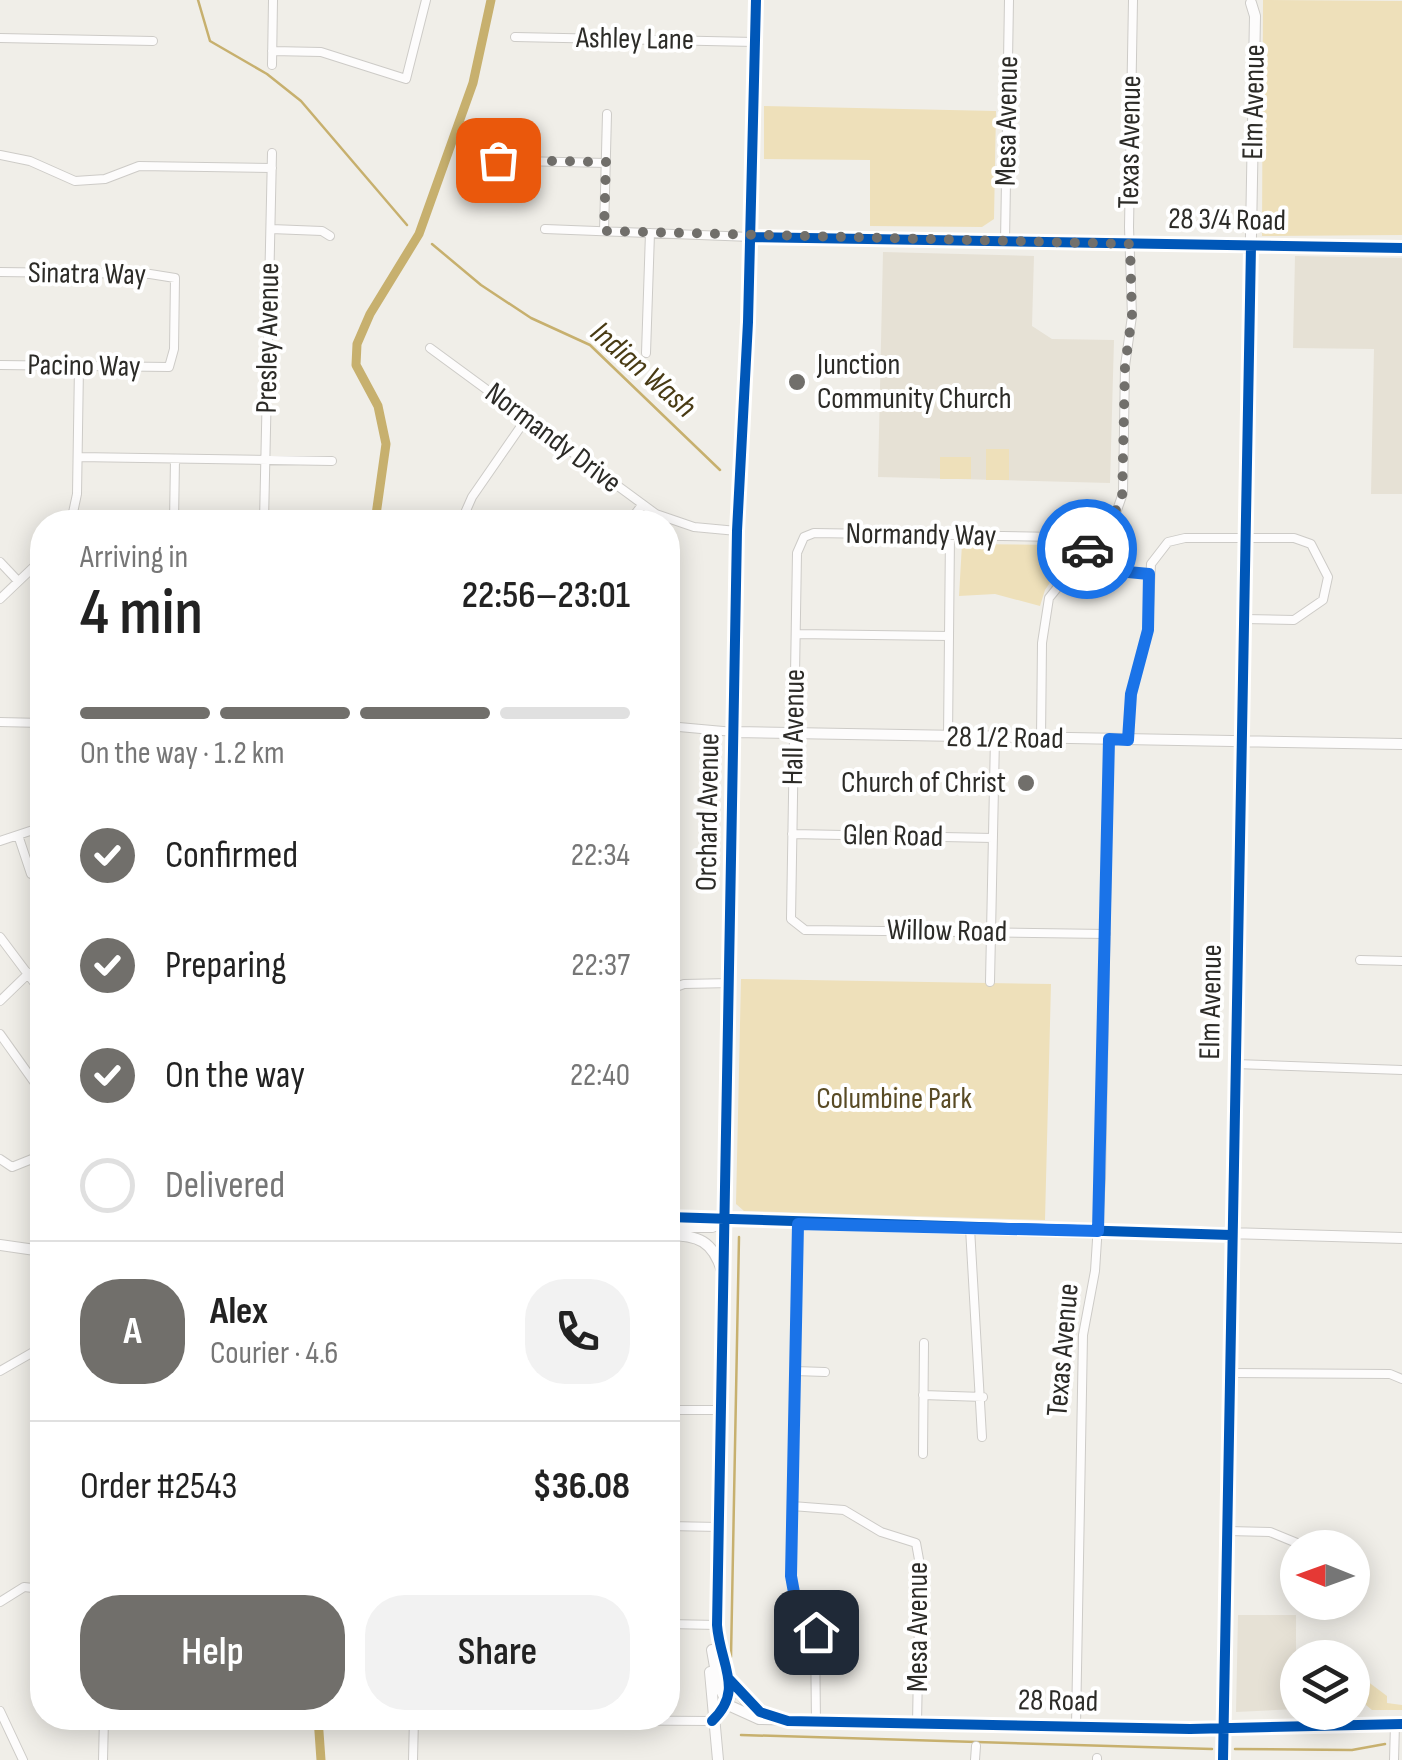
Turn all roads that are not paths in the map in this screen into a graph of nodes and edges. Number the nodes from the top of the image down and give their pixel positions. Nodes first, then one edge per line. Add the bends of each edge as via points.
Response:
1 (273, 0) edge
2 (426, 0) edge
3 (756, 0) edge
4 (1009, 0) edge
5 (1133, 0) edge
6 (1247, 2) edge
7 (515, 37) dead end
8 (0, 38) edge
9 (153, 41) dead end
10 (755, 42) junction
11 (272, 51) junction
12 (272, 64) dead end
13 (607, 114) dead end
14 (272, 153) dead end
15 (0, 154) edge
16 (476, 160) dead end
17 (606, 162) junction
18 (272, 168) junction
19 (545, 229) dead end
20 (271, 230) junction
21 (604, 231) junction
22 (650, 232) junction
23 (330, 236) dead end
24 (750, 237) junction
25 (1004, 242) junction
26 (1130, 244) junction
27 (1251, 246) junction
28 (1402, 248) edge
29 (0, 272) edge
30 (430, 348) dead end
31 (646, 353) dead end
32 (0, 365) edge
33 (80, 366) junction
34 (169, 367) joint
35 (528, 416) junction
36 (78, 457) junction
37 (175, 459) junction
38 (332, 461) dead end
39 (265, 462) junction
40 (642, 505) junction
41 (72, 510) edge
42 (174, 510) edge
43 (264, 510) edge
44 (466, 510) edge
45 (638, 510) edge
46 (652, 510) edge
47 (680, 524) edge
48 (737, 531) junction
49 (950, 535) junction
50 (1246, 537) junction
51 (804, 538) joint
52 (1082, 554) junction
53 (0, 562) edge
54 (30, 570) edge
55 (1149, 574) junction
56 (18, 580) junction
57 (0, 598) edge
58 (1244, 619) junction
59 (796, 634) junction
60 (949, 636) junction
61 (0, 722) edge
62 (30, 723) edge
63 (680, 727) edge
64 (734, 732) junction
65 (794, 734) junction
66 (948, 737) junction
67 (995, 737) junction
68 (1041, 738) junction
69 (1109, 739) junction
70 (1128, 740) junction
71 (1242, 742) junction
72 (1402, 744) edge
73 (30, 831) edge
74 (792, 834) junction
75 (18, 835) junction
76 (993, 838) junction
77 (0, 841) edge
78 (30, 868) edge
79 (792, 919) joint
80 (991, 932) junction
81 (1106, 934) junction
82 (0, 937) edge
83 (1360, 960) dead end
84 (1402, 961) edge
85 (29, 974) joint
86 (990, 982) dead end
87 (732, 984) junction
88 (680, 986) edge
89 (0, 1000) edge
90 (0, 1034) edge
91 (1235, 1064) junction
92 (1402, 1070) edge
93 (30, 1077) edge
94 (0, 1159) edge
95 (30, 1160) edge
96 (680, 1217) edge
97 (726, 1222) junction
98 (798, 1224) junction
99 (680, 1227) edge
100 (970, 1228) junction
101 (1098, 1231) junction
102 (680, 1235) edge
103 (1231, 1235) junction
104 (1402, 1238) edge
105 (0, 1245) edge
106 (30, 1249) edge
107 (724, 1286) junction
108 (924, 1342) dead end
109 (30, 1353) edge
110 (0, 1358) edge
111 (3, 1370) edge
112 (795, 1372) junction
113 (825, 1372) dead end
114 (1230, 1373) junction
115 (1402, 1380) edge
116 (923, 1395) junction
117 (983, 1397) junction
118 (680, 1410) edge
119 (722, 1410) junction
120 (982, 1438) dead end
121 (923, 1454) dead end
122 (792, 1506) junction
123 (680, 1526) edge
124 (719, 1527) junction
125 (1228, 1531) junction
126 (1280, 1536) edge
127 (30, 1588) edge
128 (0, 1602) edge
129 (680, 1624) edge
130 (717, 1625) junction
131 (712, 1650) junction
132 (729, 1679) junction
133 (728, 1705) junction
134 (0, 1712) edge
135 (770, 1719) junction
136 (680, 1721) edge
137 (712, 1721) junction
138 (816, 1722) junction
139 (917, 1723) junction
140 (1399, 1724) edge
141 (1076, 1726) junction
142 (1224, 1728) junction
143 (103, 1730) edge
144 (414, 1730) edge
145 (976, 1746) dead end
146 (23, 1760) edge
147 (102, 1760) edge
148 (413, 1760) edge
149 (718, 1760) edge
150 (976, 1760) edge
151 (1224, 1760) edge
152 (1394, 1760) edge

1 - 11 street
2 - 11 street via 406,79 320,52
3 - 10 street, Orchard Avenue
4 - 25 street, Mesa Avenue
5 - 26 street, Texas Avenue
6 - 27 street, Elm Avenue via 1255,16
7 - 10 street, Ashley Lane
8 - 9 street
10 - 24 street, Orchard Avenue
11 - 12 street
13 - 17 street
14 - 18 street, Presley Avenue
15 - 18 street via 76,180 105,179 139,166
16 - 17 street
17 - 21 street
18 - 20 street, Presley Avenue
19 - 21 street, 28 3/4 Road
20 - 23 street
20 - 39 street, Presley Avenue
21 - 22 street, 28 3/4 Road
22 - 24 street, 28 3/4 Road
22 - 31 street
24 - 25 street, 28 3/4 Road
24 - 48 street, Orchard Avenue
25 - 26 street, 28 3/4 Road
26 - 27 street, 28 3/4 Road
26 - 52 street, Texas Avenue via 1122,502
27 - 28 street, 28 3/4 Road
27 - 50 street, Elm Avenue
29 - 34 street, Sinatra Way via 175,278
30 - 35 street, Normandy Drive
32 - 33 street, Pacino Way
33 - 34 street, Pacino Way
33 - 36 street
35 - 40 street, Normandy Drive
35 - 44 street
36 - 37 street
36 - 41 street
37 - 39 street
37 - 42 street
38 - 39 street
39 - 43 street, Presley Avenue
40 - 45 street
40 - 46 street, Normandy Drive
47 - 48 street, Normandy Drive
48 - 64 street, Orchard Avenue
49 - 51 street, Normandy Way via 821,532
49 - 52 street, Normandy Way via 1059,538
49 - 60 street
50 - 55 street via 1176,539 1157,551
50 - 58 street, Elm Avenue
50 - 58 street via 1311,544 1328,577 1323,600 1308,614
51 - 59 street, Hall Avenue via 797,553
52 - 55 street, Normandy Way via 1107,570
52 - 68 street, Texas Avenue via 1049,598
53 - 56 street
54 - 56 street
55 - 70 street via 1148,630 1131,694
56 - 57 street
58 - 71 street, Elm Avenue
59 - 60 street
59 - 65 street, Hall Avenue
60 - 66 street
61 - 62 street
63 - 64 street, 28 1/2 Road
64 - 65 street, 28 1/2 Road
64 - 87 street, Orchard Avenue
65 - 66 street, 28 1/2 Road
65 - 74 street, Hall Avenue
66 - 67 street, 28 1/2 Road
67 - 68 street, 28 1/2 Road
67 - 76 street
68 - 69 street, 28 1/2 Road
69 - 70 street, 28 1/2 Road
69 - 81 street, Texas Avenue
70 - 71 street, 28 1/2 Road
71 - 72 street, 28 1/2 Road
71 - 91 street, Elm Avenue
73 - 75 street
74 - 76 street, Glen Road
74 - 79 street, Hall Avenue
75 - 77 street
75 - 78 street
76 - 80 street
79 - 80 street, Willow Road via 805,930
80 - 81 street, Willow Road
80 - 86 street
81 - 101 street, Texas Avenue
82 - 85 street
83 - 84 street
85 - 89 street
87 - 88 street
87 - 97 street, Orchard Avenue
90 - 93 street
91 - 92 street
91 - 103 street, Elm Avenue
94 - 95 street via 12,1167
96 - 97 street
97 - 98 street
97 - 99 street
97 - 107 street, Orchard Avenue
98 - 100 street
98 - 112 street
100 - 101 street
100 - 117 street
101 - 103 street
101 - 141 street, Texas Avenue via 1084,1334
102 - 107 street via 706,1242
103 - 104 street
103 - 114 street, Elm Avenue
105 - 106 street
107 - 119 street, Orchard Avenue
108 - 116 street
109 - 111 street
110 - 111 street
112 - 113 street
112 - 122 street
114 - 115 street via 1390,1374
114 - 125 street, Elm Avenue
116 - 117 street
116 - 121 street
117 - 120 street
118 - 119 street
119 - 124 street, Orchard Avenue
122 - 138 street via 792,1589 816,1632
122 - 139 street, Mesa Avenue via 844,1510 881,1532 916,1542
123 - 124 street
124 - 130 street, Orchard Avenue
125 - 126 street
125 - 142 street, Elm Avenue
127 - 128 street
129 - 130 street
130 - 131 street, Orchard Avenue
130 - 132 street, Orchard Avenue
131 - 133 street
131 - 137 street, Orchard Avenue
132 - 133 street, Orchard Avenue
132 - 135 street
133 - 135 street, 28 Road via 744,1716
133 - 137 street
134 - 146 street
135 - 138 street, 28 Road
136 - 137 street
137 - 149 street, Orchard Avenue
138 - 139 street, 28 Road
139 - 141 street, 28 Road
140 - 142 street, 28 Road
140 - 152 street
141 - 142 street, 28 Road
142 - 151 street, Elm Avenue
143 - 147 street
144 - 148 street
145 - 150 street

